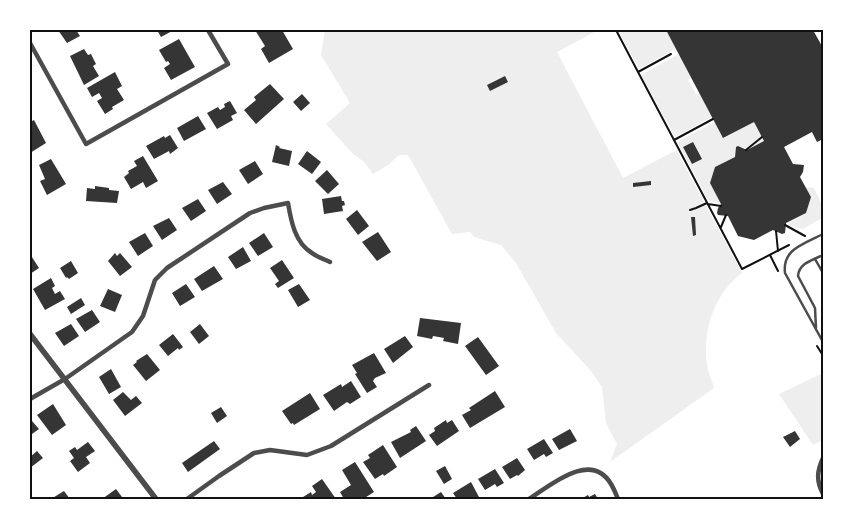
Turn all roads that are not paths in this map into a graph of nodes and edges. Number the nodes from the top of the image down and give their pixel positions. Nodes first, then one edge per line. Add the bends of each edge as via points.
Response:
1 (208, 30) edge
2 (30, 43) edge
3 (823, 234) edge
4 (823, 255) edge
5 (815, 259) junction
6 (330, 262) dead end
7 (823, 273) edge
8 (816, 329) junction
9 (30, 334) edge
10 (823, 342) edge
11 (65, 379) junction
12 (429, 385) dead end
13 (30, 399) edge
14 (823, 458) edge
15 (823, 494) edge
16 (156, 499) edge
17 (186, 499) edge
18 (529, 499) edge
19 (618, 499) edge

1 - 2 street via 228,64 86,144
3 - 8 lane via 792,251 784,264 785,273
4 - 5 lane
5 - 7 lane
5 - 8 lane via 801,266 798,276 814,308
6 - 11 street via 303,245 291,224 288,203 250,213 162,272 152,285 145,311 136,327
8 - 10 lane
9 - 11 street
11 - 13 street
11 - 16 street
12 - 17 street via 331,446 307,455 270,450 254,453
14 - 15 street via 817,479
18 - 19 street via 578,470 592,469 611,484

